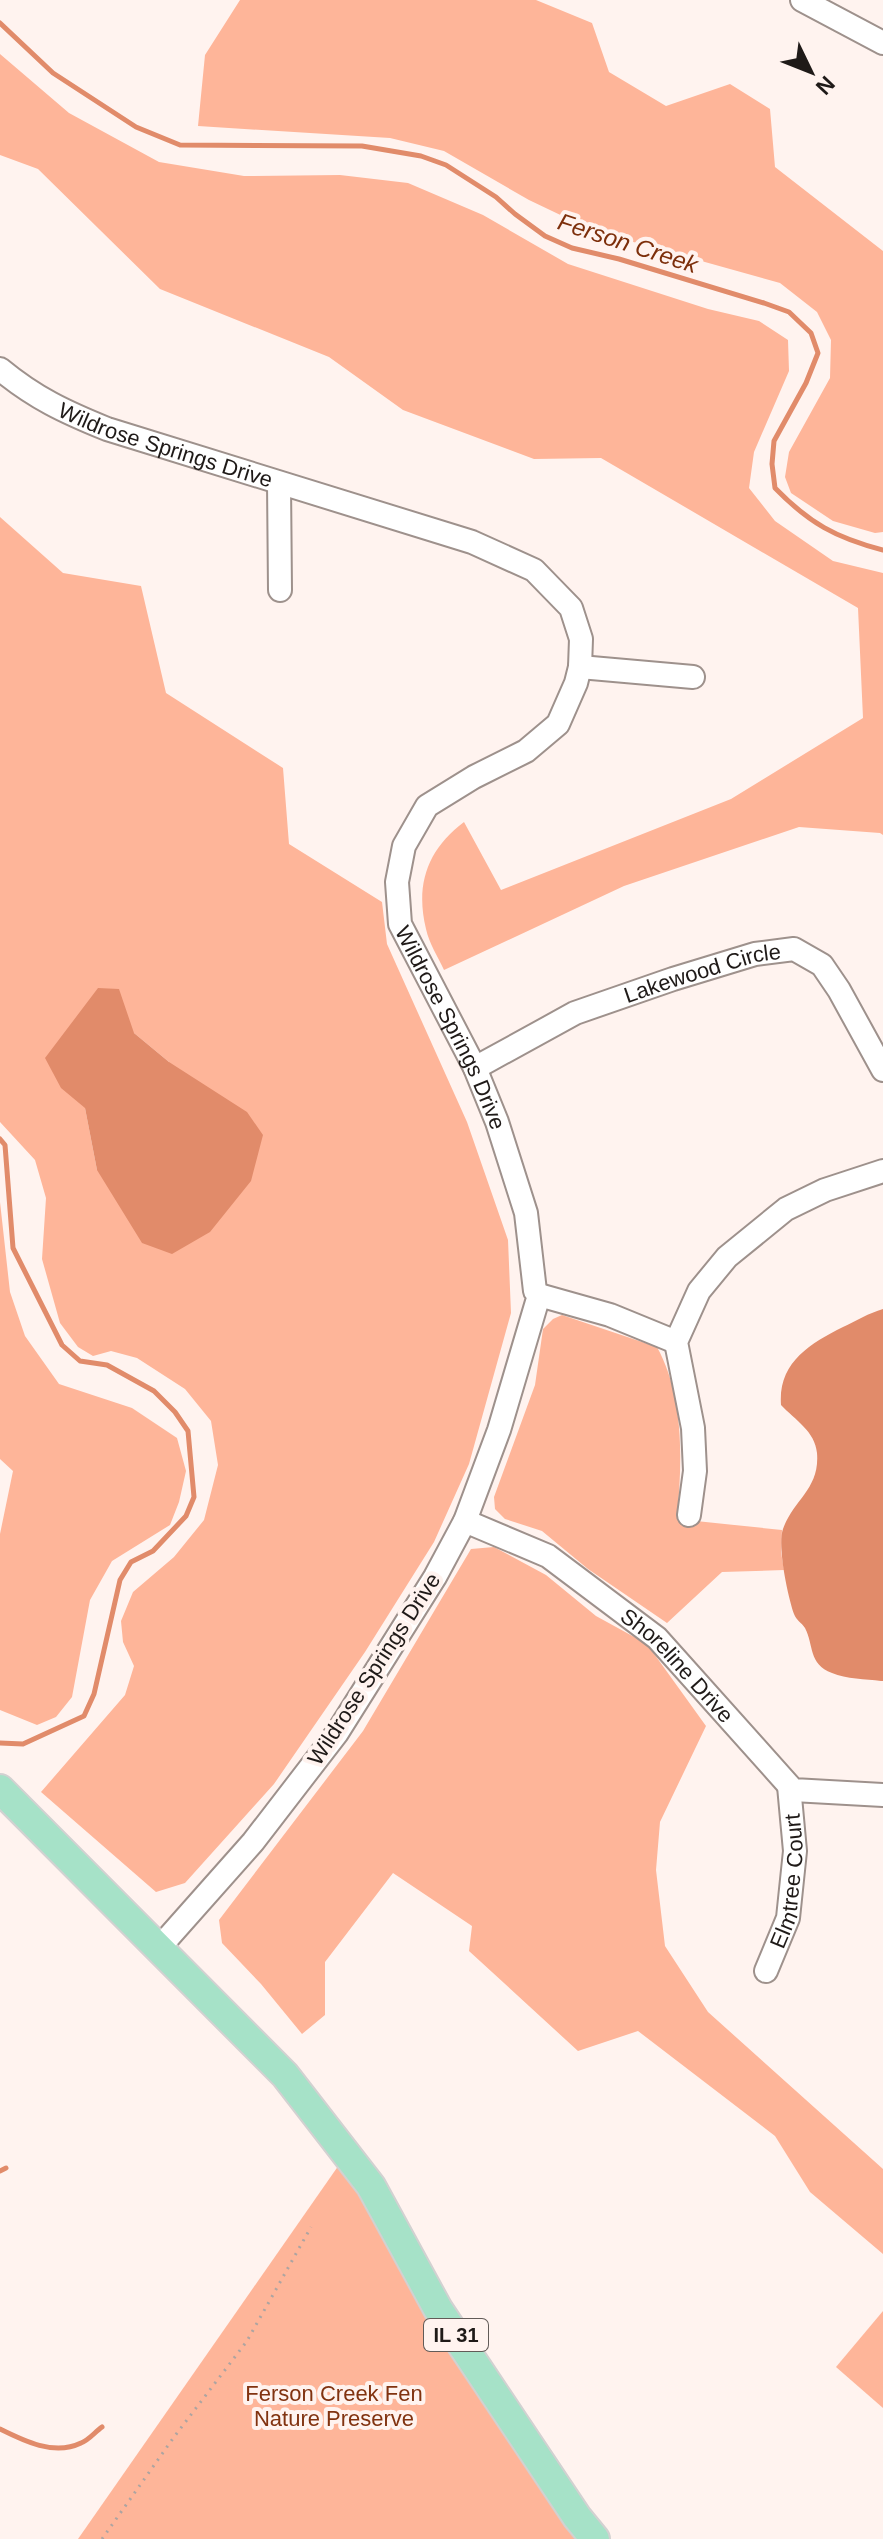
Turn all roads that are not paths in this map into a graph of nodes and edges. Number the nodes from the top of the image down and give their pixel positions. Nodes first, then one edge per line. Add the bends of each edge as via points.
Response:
1 (802, 0) edge
2 (883, 43) edge
3 (0, 369) edge
4 (279, 483) junction
5 (280, 590) dead end
6 (580, 667) junction
7 (693, 677) dead end
8 (475, 1068) junction
9 (883, 1070) edge
10 (883, 1171) edge
11 (539, 1295) junction
12 (676, 1342) junction
13 (689, 1515) dead end
14 (465, 1521) junction
15 (789, 1786) junction
16 (0, 1789) edge
17 (883, 1795) edge
18 (159, 1948) junction
19 (766, 1971) dead end
20 (595, 2539) edge

1 - 2 street
3 - 4 street, Wildrose Springs Drive via 54,407 107,429
4 - 5 street
4 - 6 street, Wildrose Springs Drive via 472,542 534,570 571,608 581,639
6 - 7 street
6 - 8 street, Wildrose Springs Drive via 558,724 526,751 427,806 404,846 397,882 400,924
8 - 9 street, Lakewood Circle via 575,1013 742,958 794,949 822,965
8 - 11 street, Wildrose Springs Drive via 526,1213
10 - 12 street via 786,1209 727,1257 699,1291
11 - 12 street via 610,1315
11 - 14 street, Wildrose Springs Drive
12 - 13 street via 693,1428
14 - 15 street, Shoreline Drive via 548,1556 657,1638
14 - 18 street, Wildrose Springs Drive via 337,1733 253,1842
15 - 17 street
15 - 19 street, Elmtree Court via 795,1851 788,1918
16 - 18 main road, IL 31
18 - 20 main road, IL 31 via 285,2075 371,2186 438,2309

